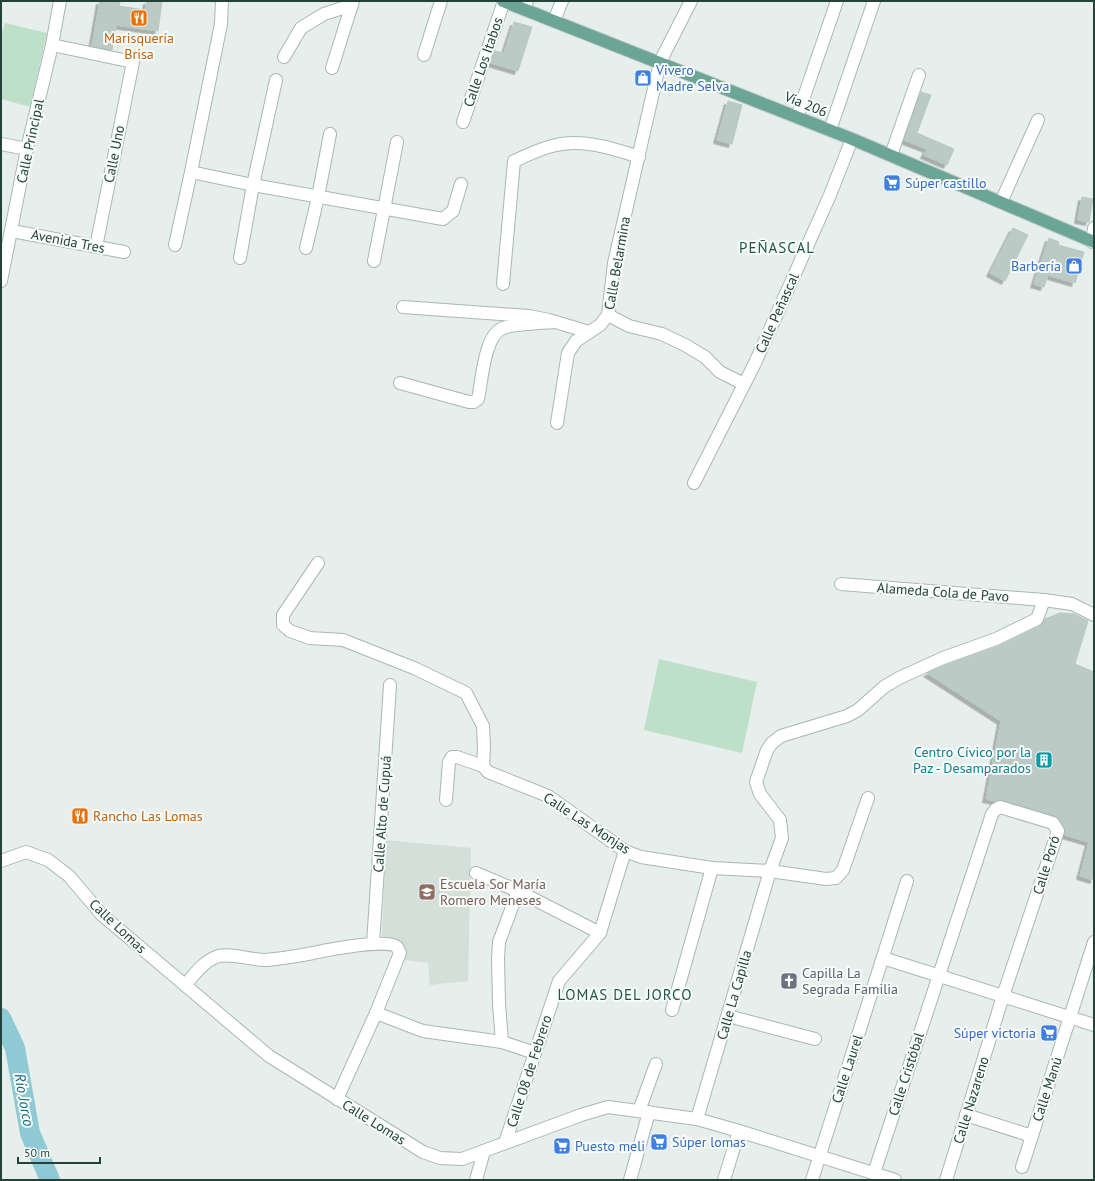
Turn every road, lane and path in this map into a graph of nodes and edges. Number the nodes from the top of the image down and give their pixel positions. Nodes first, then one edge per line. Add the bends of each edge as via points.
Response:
1 (60, 1) edge
2 (441, 1) edge
3 (504, 1) edge
4 (562, 1) edge
5 (691, 1) edge
6 (836, 1) edge
7 (874, 1) edge
8 (220, 3) edge
9 (353, 3) edge
10 (525, 5) edge
11 (554, 21) junction
12 (52, 45) junction
13 (424, 55) dead end
14 (284, 57) dead end
15 (660, 62) junction
16 (332, 68) dead end
17 (919, 76) dead end
18 (276, 80) dead end
19 (797, 117) junction
20 (1038, 120) dead end
21 (463, 122) dead end
22 (830, 130) junction
23 (330, 134) dead end
24 (852, 139) junction
25 (397, 142) dead end
26 (1, 144) edge
27 (27, 149) junction
28 (891, 155) junction
29 (639, 157) junction
30 (191, 172) junction
31 (461, 184) dead end
32 (253, 185) junction
33 (318, 197) junction
34 (1001, 202) junction
35 (384, 209) junction
36 (1094, 228) edge
37 (12, 231) junction
38 (1093, 242) edge
39 (175, 245) dead end
40 (96, 247) junction
41 (306, 248) dead end
42 (124, 252) dead end
43 (240, 258) dead end
44 (374, 261) dead end
45 (1, 282) edge
46 (503, 284) dead end
47 (403, 306) dead end
48 (608, 315) junction
49 (556, 322) junction
50 (589, 332) junction
51 (400, 383) dead end
52 (744, 384) junction
53 (557, 423) dead end
54 (694, 482) dead end
55 (318, 563) dead end
56 (841, 584) dead end
57 (1044, 600) junction
58 (1094, 615) edge
59 (390, 684) dead end
60 (483, 766) junction
61 (868, 798) dead end
62 (446, 800) dead end
63 (625, 851) junction
64 (1, 861) edge
65 (712, 868) junction
66 (770, 871) junction
67 (476, 873) dead end
68 (907, 881) dead end
69 (518, 891) junction
70 (600, 933) junction
71 (1094, 942) edge
72 (373, 944) junction
73 (883, 958) junction
74 (938, 976) junction
75 (185, 985) junction
76 (1003, 996) junction
77 (672, 1010) dead end
78 (376, 1013) junction
79 (728, 1016) junction
80 (1070, 1017) junction
81 (1094, 1025) edge
82 (814, 1039) dead end
83 (502, 1042) junction
84 (535, 1053) junction
85 (656, 1064) dead end
86 (337, 1099) junction
87 (644, 1111) junction
88 (966, 1115) junction
89 (697, 1119) junction
90 (739, 1131) junction
91 (1032, 1136) junction
92 (505, 1143) junction
93 (484, 1151) junction
94 (820, 1156) junction
95 (1022, 1167) dead end
96 (874, 1173) junction
97 (476, 1180) edge
98 (630, 1180) edge
99 (724, 1180) edge
100 (812, 1180) edge
101 (895, 1180) edge
102 (946, 1180) edge

1 - 12 street, Calle Principal
2 - 13 street
3 - 10 main road, Vía 206
3 - 21 street, Calle Los Itabos
4 - 11 street
5 - 15 street, Calle Belarmina
6 - 19 street
7 - 22 street
8 - 30 street via 221,24
9 - 14 street via 324,14 301,28
9 - 16 street
10 - 11 main road, Vía 206
11 - 15 main road, Vía 206
12 - 27 street, Calle Principal
12 - 40 street, Calle Uno via 133,62
15 - 19 main road, Vía 206
15 - 29 street, Calle Belarmina
17 - 28 street
18 - 32 street
19 - 22 main road, Vía 206
20 - 34 street
22 - 24 main road, Vía 206
23 - 33 street
24 - 28 main road, Vía 206
24 - 52 street, Calle Peñascal via 830,195
25 - 35 street
26 - 27 street
27 - 37 street, Calle Principal
28 - 34 main road, Vía 206
29 - 46 street via 608,147 576,143 552,146 514,161
29 - 48 street, Calle Belarmina via 614,263
30 - 32 street
30 - 39 street
31 - 35 street via 453,210 443,219
32 - 33 street
32 - 43 street
33 - 35 street
33 - 41 street
34 - 38 main road, Vía 206
35 - 44 street
36 - 38 street
37 - 40 street, Avenida Tres
37 - 45 street, Calle Principal
40 - 42 street, Avenida Tres
47 - 49 street via 529,316
48 - 50 street, Calle Belarmina via 600,325
48 - 52 street via 629,326 662,334 685,345 705,357 720,372
49 - 50 street
49 - 51 street via 504,327 494,335 488,346 478,399 474,402
50 - 53 street, Calle Belarmina via 576,341 568,353
52 - 54 street, Calle Peñascal
55 - 60 street via 283,615 283,625 290,631 310,638 343,640 414,668 466,693 483,726
56 - 57 street, Alameda Cola de Pavo
57 - 58 street, Alameda Cola de Pavo via 1072,604
57 - 66 street, Calle La Capilla via 1037,619 996,639 943,658 899,678 847,716 781,736 772,743 756,782 760,794 780,820 782,838
59 - 72 street, Calle Alto de Cupuá
60 - 62 street, Calle Las Monjas via 457,756 452,757 449,762
60 - 63 street, Calle Las Monjas via 488,772 548,796
61 - 66 street, Calle Las Monjas via 843,870 836,878 826,879
63 - 65 street, Calle Las Monjas via 641,857
63 - 70 street, Calle 08 de Febrero
64 - 75 street, Calle Lomas via 26,852 48,860 68,876 102,915
65 - 66 street, Calle Las Monjas
65 - 77 street
66 - 79 street, Calle La Capilla
67 - 69 street
68 - 73 street, Calle Laurel
69 - 70 street
69 - 83 street via 499,942 498,989
70 - 84 street, Calle 08 de Febrero via 559,982
71 - 80 street, Calle Manú
72 - 75 street via 264,960 217,956 204,965
72 - 78 street via 393,945 400,953
73 - 74 street
73 - 94 street, Calle Laurel
74 - 76 street
74 - 76 street, Calle Poró via 995,810 1000,807 1053,823 1058,831
74 - 96 street, Calle Cristóbal
75 - 86 street, Calle Lomas via 269,1056
76 - 80 street
76 - 88 street, Calle Nazareno
78 - 83 street via 423,1031
78 - 86 street
79 - 82 street
79 - 89 street, Calle La Capilla
80 - 81 street
80 - 91 street, Calle Manú
83 - 84 street
84 - 92 street, Calle 08 de Febrero
85 - 87 street
86 - 93 street, Calle Lomas via 423,1152 440,1158 462,1159
87 - 89 street, Calle Lomas
87 - 92 street, Calle Lomas via 608,1107
87 - 98 street
88 - 91 street
88 - 102 street, Calle Nazareno
89 - 90 street, Calle Lomas
90 - 94 street, Calle Lomas
90 - 99 street
91 - 95 street, Calle Manú
92 - 93 street, Calle Lomas
93 - 97 street
94 - 96 street, Calle Lomas
94 - 100 street, Calle Laurel
96 - 101 street, Calle Lomas

